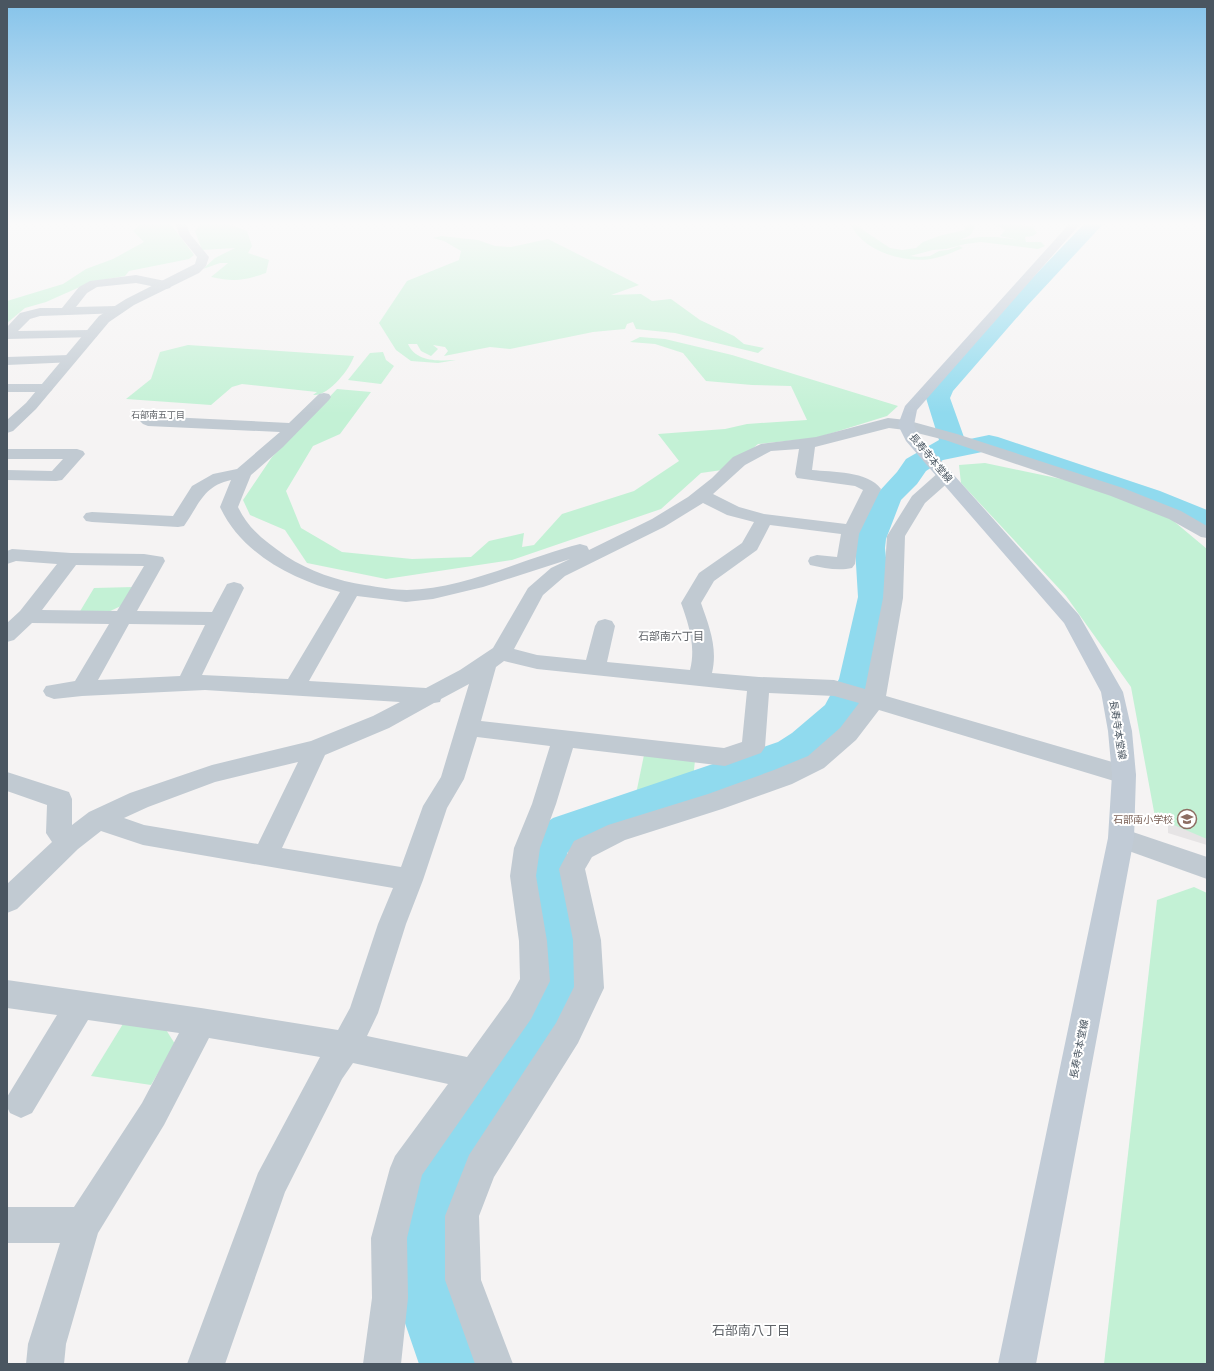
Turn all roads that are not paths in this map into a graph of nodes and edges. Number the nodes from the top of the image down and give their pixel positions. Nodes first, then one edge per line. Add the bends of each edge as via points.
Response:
1 (91, 286) edge
2 (164, 286) edge
3 (1020, 286) edge
4 (117, 310) junction
5 (65, 312) junction
6 (91, 334) junction
7 (7, 335) edge
8 (70, 359) junction
9 (7, 361) edge
10 (7, 388) edge
11 (46, 388) junction
12 (324, 397) dead end
13 (148, 421) dead end
14 (906, 425) junction
15 (7, 428) edge
16 (292, 428) junction
17 (808, 442) junction
18 (7, 454) edge
19 (935, 463) junction
20 (242, 473) junction
21 (7, 475) edge
22 (701, 495) junction
23 (92, 517) dead end
24 (764, 519) junction
25 (852, 530) junction
26 (1207, 533) edge
27 (634, 536) junction
28 (7, 558) edge
29 (71, 559) junction
30 (817, 561) dead end
31 (234, 588) dead end
32 (351, 590) junction
33 (27, 616) junction
34 (123, 619) junction
35 (219, 619) junction
36 (605, 626) dead end
37 (7, 635) edge
38 (493, 658) junction
39 (595, 668) junction
40 (699, 679) junction
41 (187, 683) junction
42 (759, 685) junction
43 (82, 688) junction
44 (294, 688) junction
45 (54, 691) dead end
46 (432, 696) junction
47 (874, 700) junction
48 (468, 728) junction
49 (564, 739) junction
50 (316, 749) junction
51 (1124, 775) junction
52 (7, 781) edge
53 (98, 819) junction
54 (1121, 838) junction
55 (69, 842) junction
56 (265, 856) junction
57 (1207, 868) edge
58 (410, 880) junction
59 (7, 901) edge
60 (7, 994) edge
61 (80, 1005) junction
62 (201, 1022) junction
63 (346, 1046) junction
64 (474, 1074) junction
65 (20, 1102) dead end
66 (7, 1225) edge
67 (83, 1225) junction
68 (45, 1364) edge
69 (206, 1364) edge
70 (382, 1364) edge
71 (494, 1364) edge
72 (1017, 1364) edge

1 - 5 street
2 - 4 street
3 - 14 main road, 長寿寺本堂線 via 910,409
4 - 5 street
4 - 6 street via 104,319
5 - 7 street via 40,312 25,316
6 - 7 street
6 - 8 street
8 - 9 street
8 - 11 street
10 - 11 street
11 - 15 street via 20,418
12 - 16 street
13 - 16 street
14 - 17 street via 884,423 858,432
14 - 19 main road, 長寿寺本堂線 via 912,438
14 - 26 street via 942,434 1130,496
16 - 20 street
17 - 22 street via 767,447 739,461
17 - 25 street via 803,474 860,481 872,489
18 - 21 street via 76,454 56,476
19 - 47 street via 918,500 896,536 893,598
19 - 51 main road, 長寿寺本堂線 via 1072,620 1112,692 1120,732
20 - 23 street via 219,478 198,490 178,522
20 - 32 street via 229,507 246,535 285,564 311,577
22 - 24 street via 733,512
22 - 27 street
24 - 25 street
24 - 40 street via 750,546 706,577 692,603 704,640 704,664
25 - 30 street via 845,564
27 - 32 street via 555,557 447,591 409,596
27 - 38 street via 558,572 535,592
28 - 29 street via 12,555
29 - 33 street
29 - 34 street via 156,561
31 - 35 street
32 - 44 street
33 - 34 street
33 - 37 street
34 - 35 street
34 - 43 street
35 - 41 street
36 - 39 street
38 - 39 street
38 - 46 street
38 - 48 street
39 - 40 street
40 - 42 street
41 - 43 street
41 - 44 street
42 - 47 street via 834,688
42 - 49 street via 753,747 726,757
43 - 45 street
44 - 46 street
46 - 50 street via 381,722
47 - 51 street
47 - 71 street via 848,734 816,762 783,777 713,802 617,832 583,849 572,869 587,940 589,988 568,1033 481,1166 462,1216 463,1280
48 - 49 street
48 - 58 street via 452,779 435,806
49 - 64 street via 544,804 526,848 523,876 533,941 535,982 520,1009
50 - 53 street via 212,774 139,800
50 - 56 street
51 - 54 main road, 長寿寺本堂線
52 - 55 street via 60,799 59,833
53 - 55 street
53 - 56 street via 142,835
54 - 57 street
54 - 72 main road, 長寿寺本堂線
55 - 59 street
56 - 58 street
58 - 63 street via 392,924 364,1013
60 - 61 street
61 - 62 street
61 - 65 street
62 - 63 street
62 - 67 street via 152,1114
63 - 64 street
63 - 69 street via 331,1068 270,1185
64 - 70 street via 407,1168 389,1238 390,1298
66 - 67 street
67 - 68 street via 48,1344

